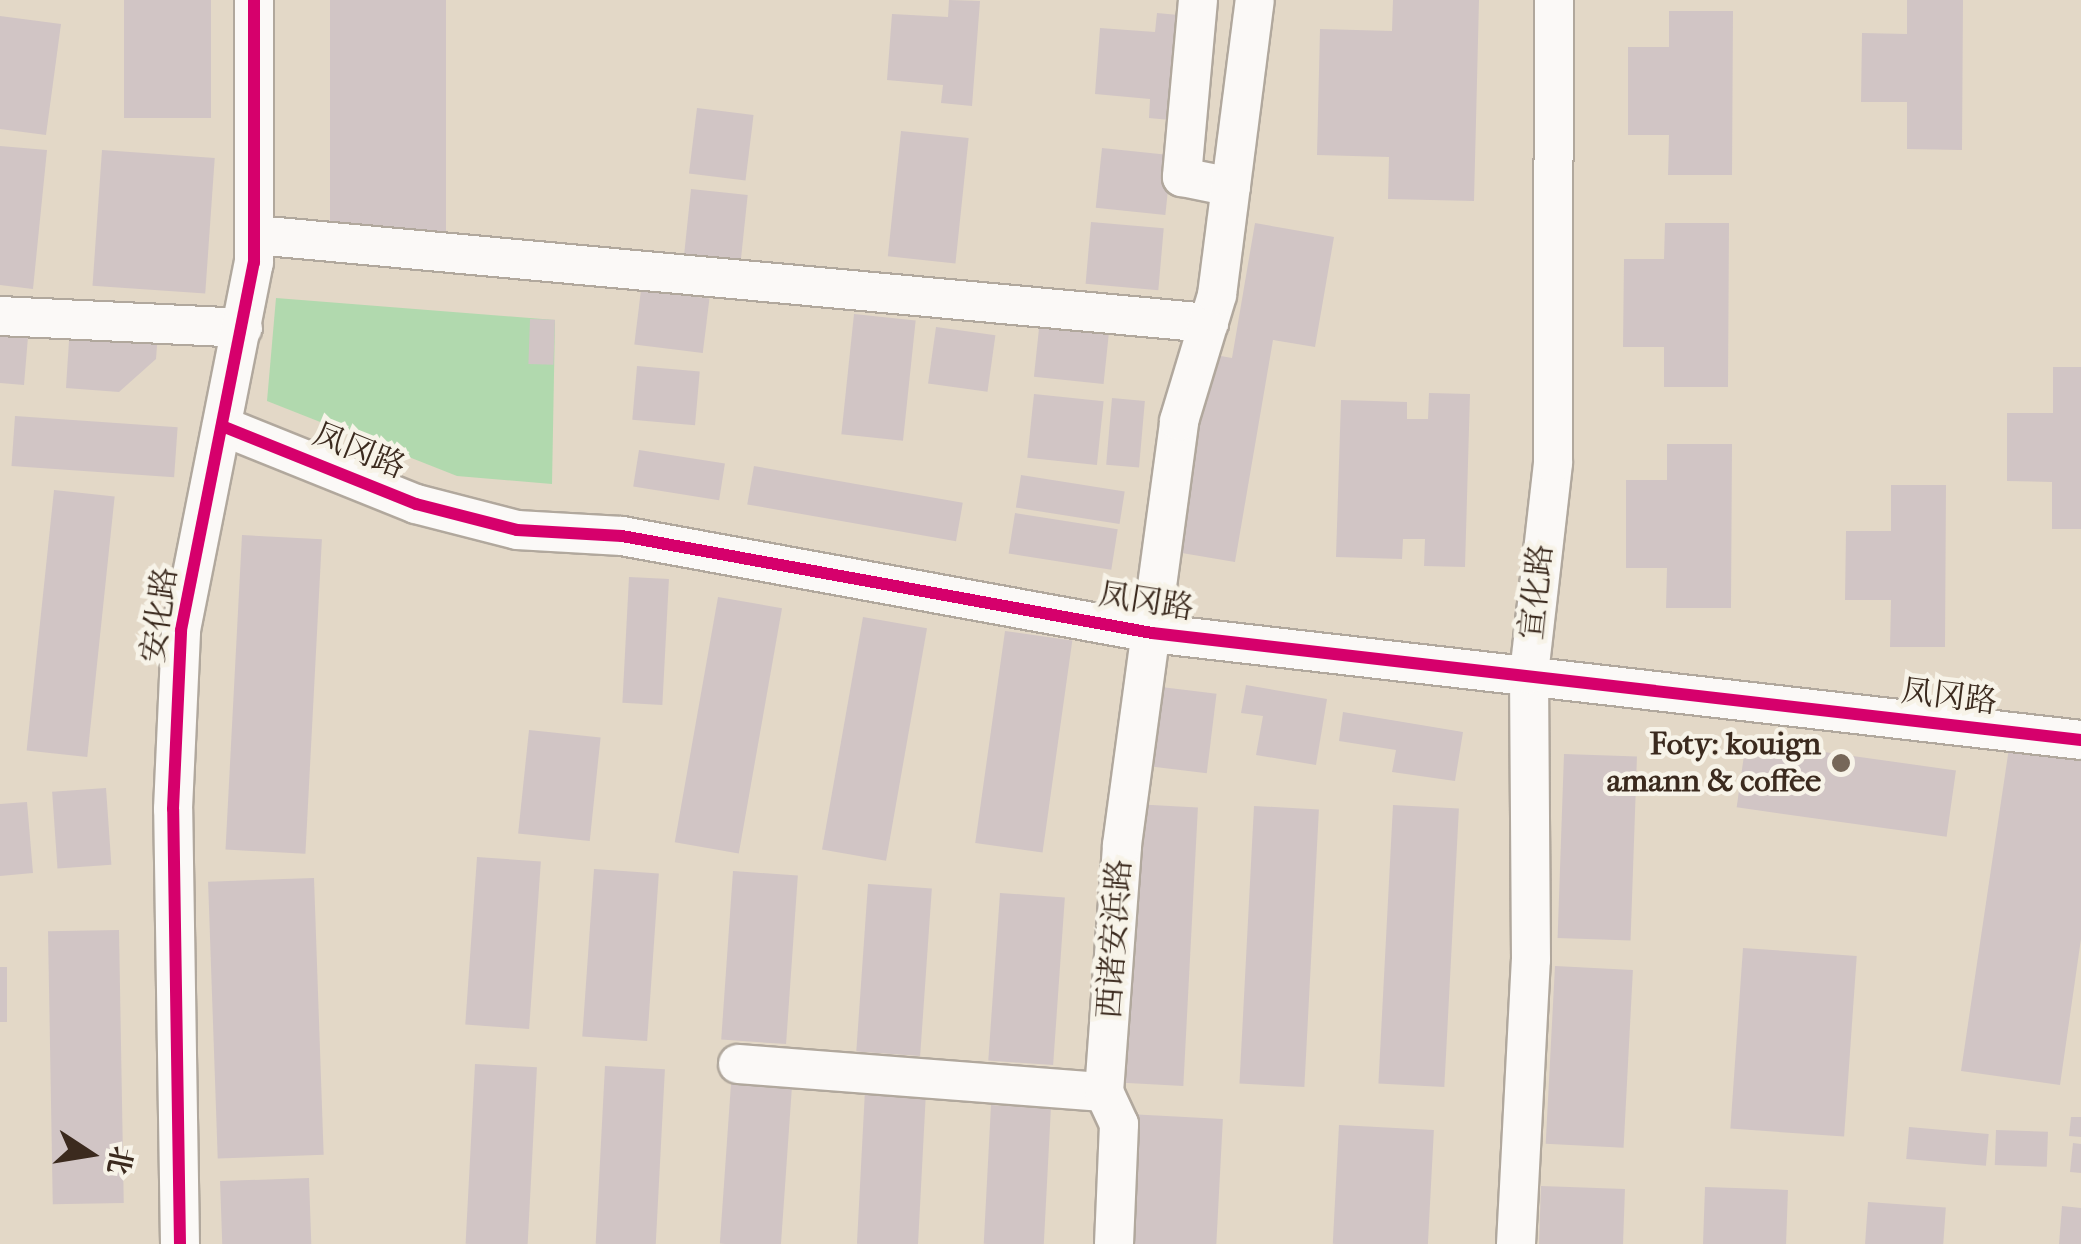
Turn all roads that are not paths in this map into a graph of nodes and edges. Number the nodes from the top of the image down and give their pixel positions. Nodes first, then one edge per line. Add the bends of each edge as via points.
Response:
1 (254, 0) edge
2 (1198, 0) edge
3 (1255, 0) edge
4 (1554, 0) edge
5 (1231, 187) junction
6 (256, 235) junction
7 (0, 316) edge
8 (1209, 323) junction
9 (243, 328) junction
10 (222, 426) junction
11 (1152, 632) junction
12 (1529, 674) junction
13 (2081, 740) edge
14 (738, 1064) dead end
15 (1104, 1092) junction
16 (180, 1244) edge
17 (1114, 1244) edge
18 (1516, 1244) edge

1 - 6 street, 安化路
2 - 5 street via 1182,178
3 - 5 street, 西诸安浜路
4 - 12 street, 宣化路 via 1553,464
5 - 8 street, 西诸安浜路
6 - 8 street
6 - 9 street, 安化路
7 - 9 street
8 - 11 street, 西诸安浜路 via 1179,421
9 - 10 street, 安化路
10 - 11 street, 凤冈路 via 416,504 517,530 622,536
10 - 16 street, 安化路 via 181,630 176,715
11 - 12 street, 凤冈路
11 - 15 street, 西诸安浜路 via 1122,845
12 - 13 street, 凤冈路
12 - 18 street, 宣化路 via 1531,960
14 - 15 street
15 - 17 street, 西诸安浜路 via 1119,1124

